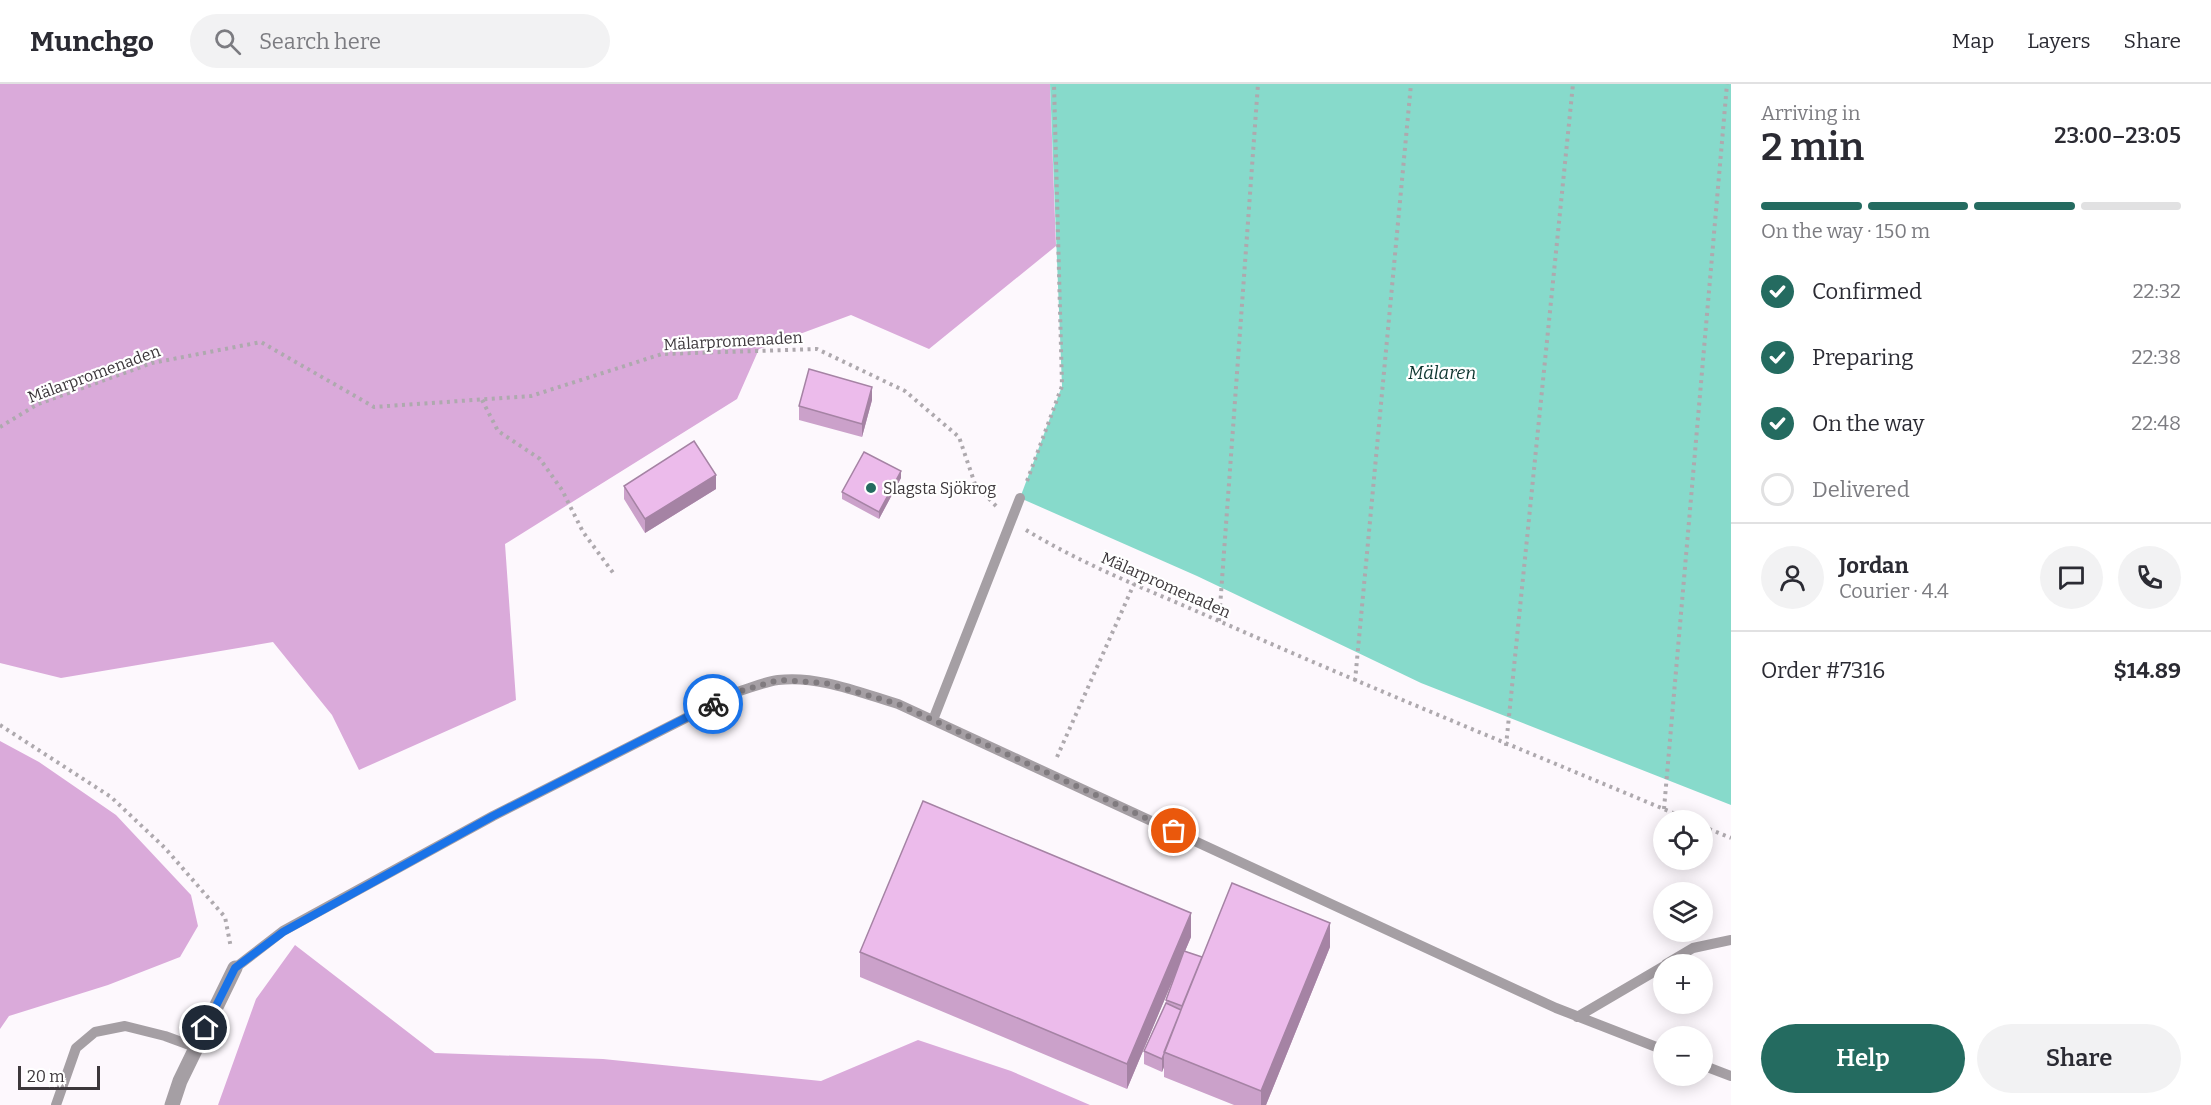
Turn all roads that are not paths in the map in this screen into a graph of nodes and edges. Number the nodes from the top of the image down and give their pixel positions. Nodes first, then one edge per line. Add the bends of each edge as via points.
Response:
1 (1020, 498) road end
2 (933, 720) junction
3 (1731, 940) edge
4 (1684, 954) edge
5 (235, 968) joint
6 (1653, 972) edge
7 (1577, 1017) junction
8 (1653, 1046) edge
9 (195, 1047) junction
10 (1713, 1069) edge
11 (1731, 1076) edge
12 (56, 1105) edge
13 (172, 1105) edge

1 - 2 lane
2 - 5 lane via 898,704 825,683 779,680 737,692 409,862 283,932
2 - 7 lane
3 - 4 lane
5 - 9 street
6 - 7 lane
7 - 8 lane
9 - 12 lane via 125,1026 95,1032 76,1048
9 - 13 street
10 - 11 lane

